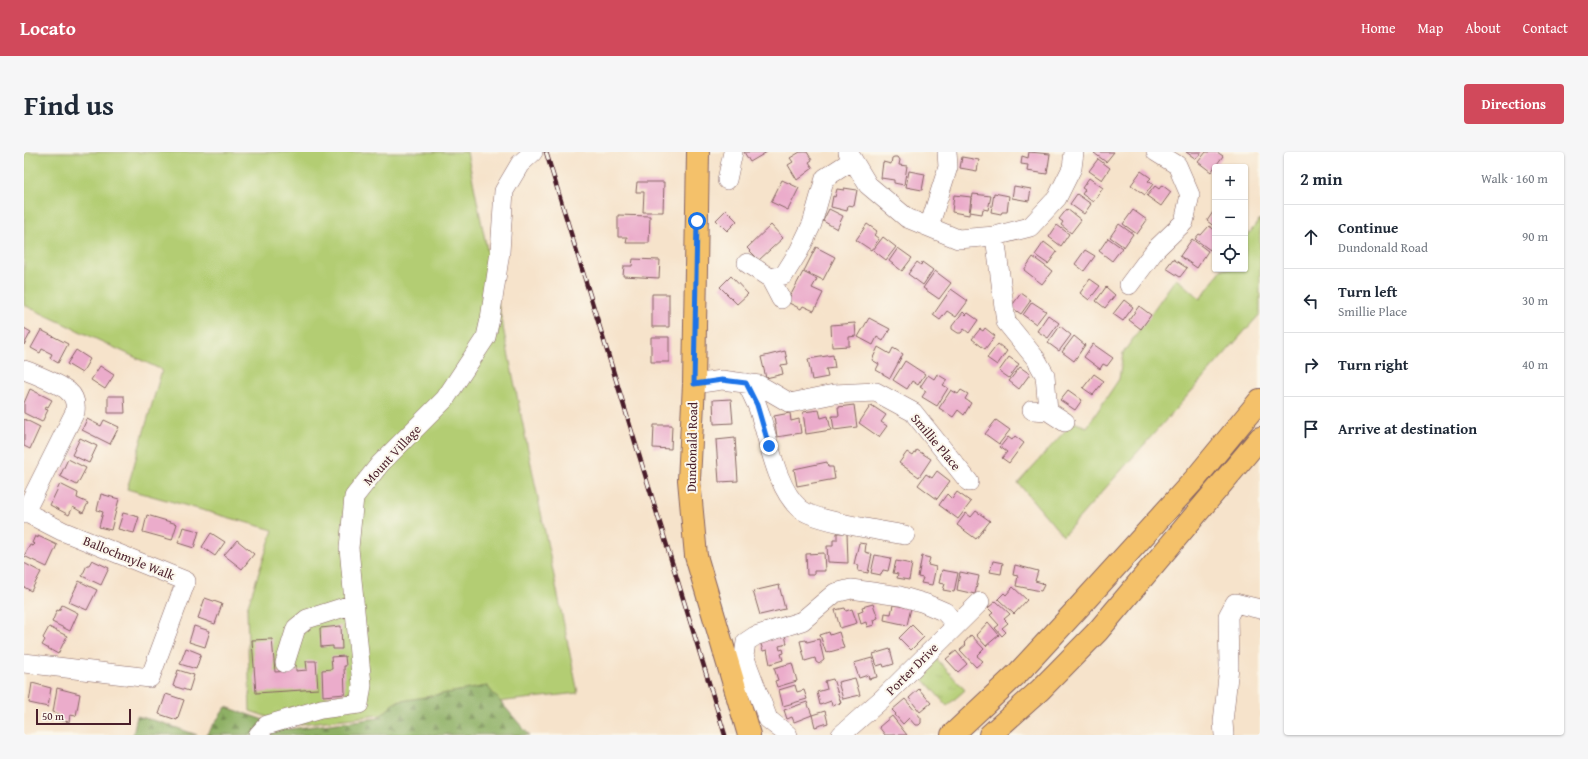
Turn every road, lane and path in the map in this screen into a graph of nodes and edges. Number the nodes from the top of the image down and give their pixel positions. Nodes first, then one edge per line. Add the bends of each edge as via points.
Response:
1 (533, 152) edge
2 (698, 152) edge
3 (733, 152) edge
4 (947, 152) edge
5 (1074, 152) edge
6 (1156, 152) edge
7 (850, 156) edge
8 (727, 180) dead end
9 (929, 227) junction
10 (995, 236) junction
11 (747, 264) dead end
12 (770, 278) junction
13 (1129, 285) dead end
14 (781, 299) dead end
15 (24, 370) edge
16 (746, 383) junction
17 (694, 384) junction
18 (1260, 400) edge
19 (1065, 422) dead end
20 (1260, 438) edge
21 (970, 482) dead end
22 (24, 513) edge
23 (904, 535) dead end
24 (980, 602) dead end
25 (354, 604) junction
26 (1260, 609) edge
27 (956, 625) junction
28 (285, 663) dead end
29 (30, 664) edge
30 (258, 735) edge
31 (748, 735) edge
32 (788, 735) edge
33 (841, 735) edge
34 (952, 735) edge
35 (990, 735) edge
36 (1224, 735) edge

1 - 25 street, Mount Village via 520,164 504,191 500,252 486,337 446,399 380,464 354,497 349,548
2 - 17 main road, Dundonald Road
3 - 8 street
4 - 9 street via 948,167
5 - 10 street via 1072,168 1057,198 1030,227
6 - 13 street via 1177,165 1190,195 1184,222 1156,249
7 - 9 street via 868,185 907,218
7 - 12 street via 825,178 812,224 784,275
9 - 10 street via 958,239
10 - 19 street via 1006,322 1036,359 1045,375 1040,411
11 - 12 street
12 - 14 street
15 - 22 street via 68,391 76,406
16 - 17 street, Smillie Place via 722,380
16 - 21 street, Smillie Place via 759,385 790,403 834,394 876,392 913,412
16 - 23 street via 757,405 784,488 799,508 814,516
17 - 31 main road, Dundonald Road via 689,480 696,556
18 - 34 main road via 1195,479 1079,607 1019,672
20 - 35 main road via 1098,631 1040,690
22 - 29 street, Ballochmyle Walk via 186,581 150,678
24 - 27 street, Porter Drive
25 - 28 street via 307,619 296,628
25 - 30 street, Mount Village via 362,685 359,704 320,709 266,725
26 - 36 street via 1235,603 1228,616
27 - 32 street via 945,612 924,603 900,596 851,589 835,593 802,622 755,636 746,642 744,656 768,719
27 - 33 street, Porter Drive via 882,699

